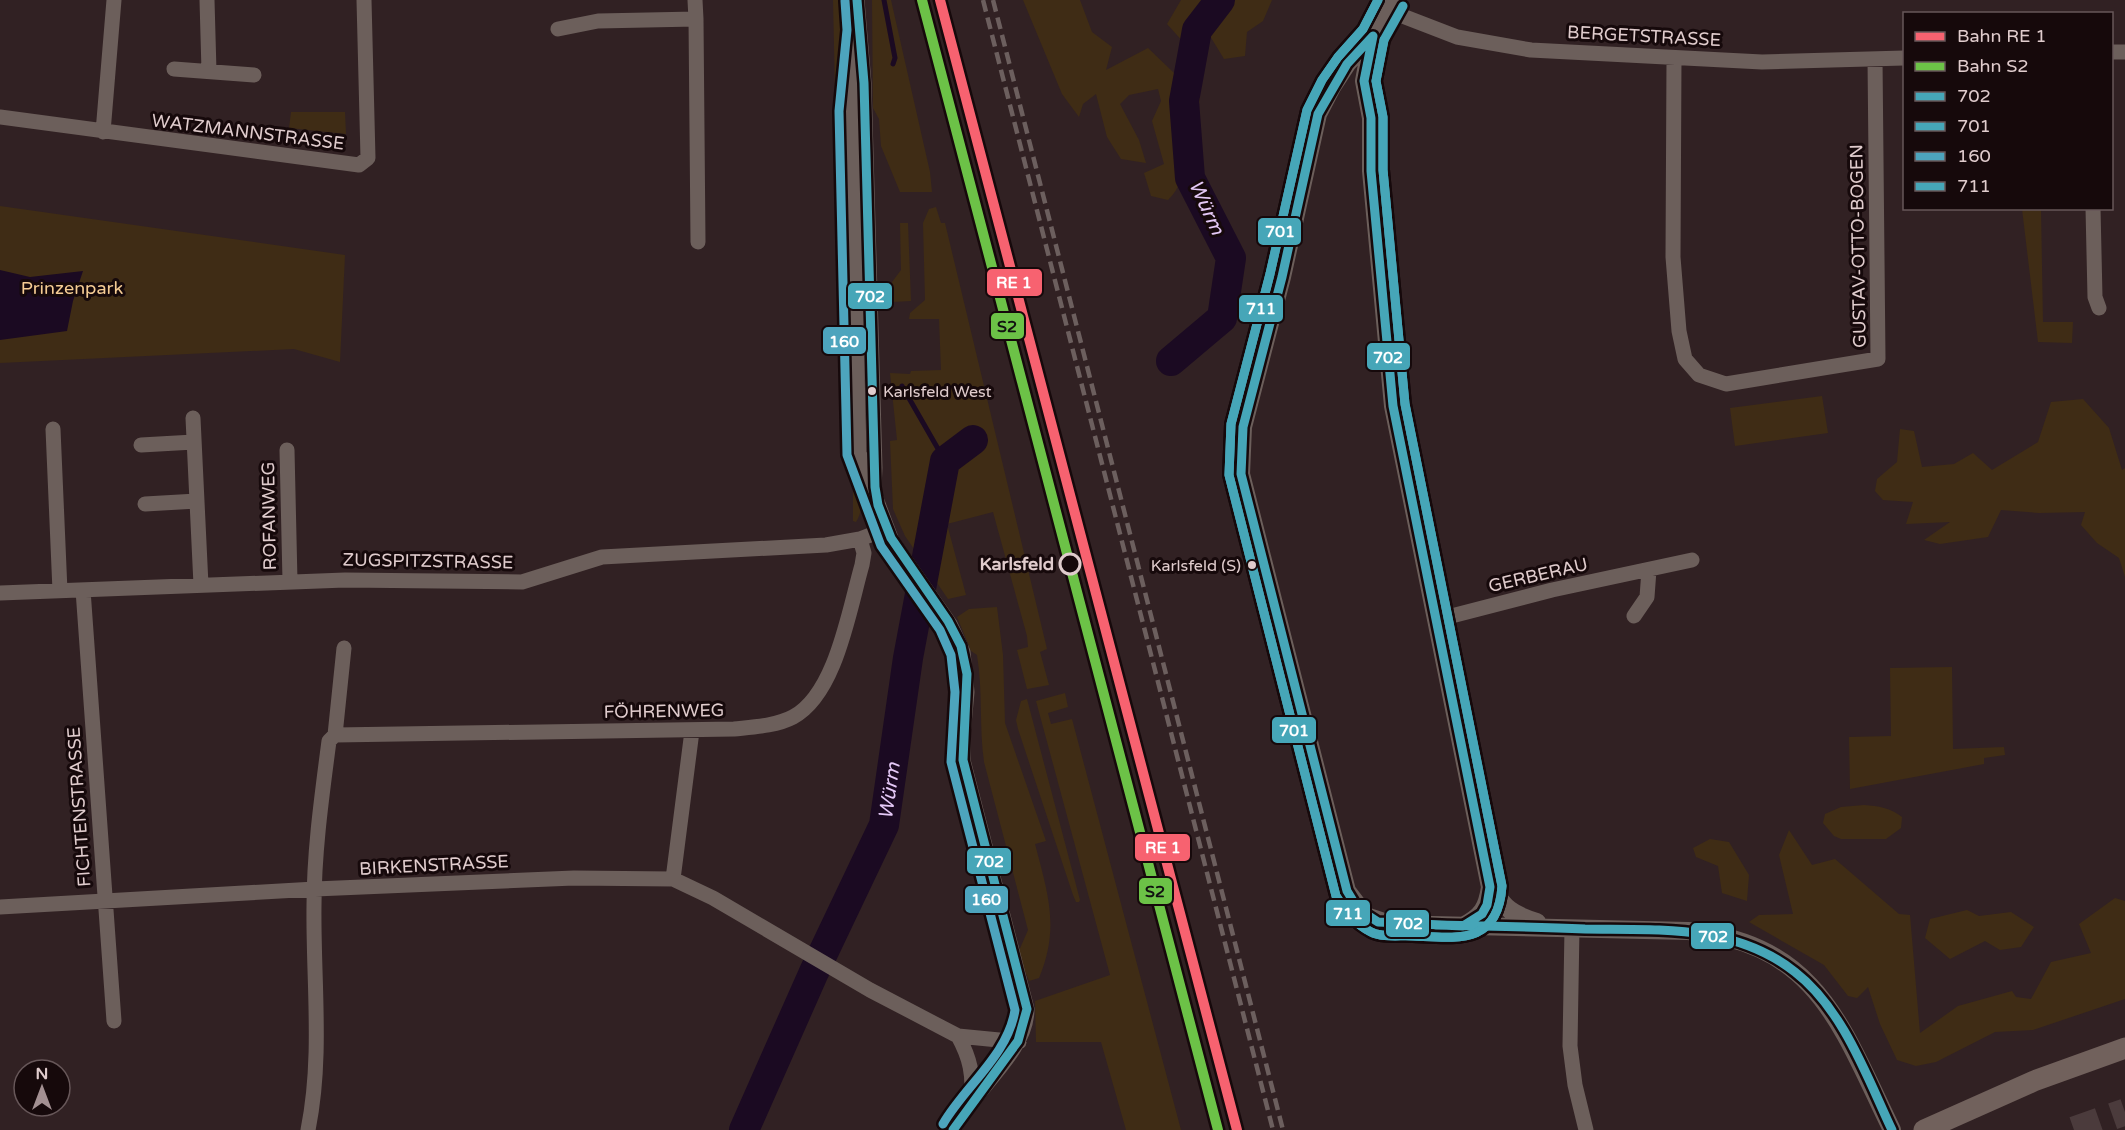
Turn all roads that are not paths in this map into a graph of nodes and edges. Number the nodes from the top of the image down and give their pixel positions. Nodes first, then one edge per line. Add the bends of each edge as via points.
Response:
1 (114, 0) edge
2 (207, 0) edge
3 (364, 0) edge
4 (695, 0) edge
5 (857, 0) edge
6 (1389, 5) edge
7 (696, 19) junction
8 (558, 29) dead end
9 (1373, 36) junction
10 (1903, 58) edge
11 (1674, 59) junction
12 (1875, 59) junction
13 (174, 69) dead end
14 (209, 71) junction
15 (254, 75) dead end
16 (0, 117) edge
17 (103, 132) junction
18 (2093, 210) edge
19 (698, 242) dead end
20 (2099, 308) dead end
21 (193, 418) dead end
22 (53, 429) dead end
23 (194, 442) junction
24 (141, 445) dead end
25 (287, 450) dead end
26 (197, 501) junction
27 (145, 504) dead end
28 (886, 529) junction
29 (860, 539) junction
30 (1692, 560) dead end
31 (1649, 570) junction
32 (290, 581) junction
33 (201, 585) junction
34 (83, 590) junction
35 (60, 591) junction
36 (0, 593) edge
37 (1634, 616) dead end
38 (1436, 620) junction
39 (344, 648) dead end
40 (692, 731) junction
41 (335, 735) junction
42 (673, 879) junction
43 (1490, 887) junction
44 (315, 889) junction
45 (106, 902) junction
46 (0, 907) edge
47 (1463, 926) junction
48 (1572, 928) junction
49 (114, 1021) dead end
50 (958, 1036) junction
51 (1019, 1042) junction
52 (2125, 1048) edge
53 (971, 1101) junction
54 (309, 1130) edge
55 (953, 1130) edge
56 (1586, 1130) edge
57 (1892, 1130) edge
58 (1924, 1130) edge

1 - 17 street
2 - 14 street
3 - 17 street, WATZMANNSTRASSE via 368,158 359,165
4 - 7 street
5 - 28 street via 859,30 851,111 858,444
6 - 9 street
6 - 11 street, BERGETSTRASSE via 1429,28 1486,42 1532,50
7 - 8 street via 598,21
7 - 19 street
9 - 38 street via 1364,81 1371,118 1371,171 1393,406
9 - 47 street via 1347,64 1318,114 1243,426 1241,474 1347,891 1358,909 1378,922
10 - 12 street, BERGETSTRASSE
11 - 12 street, BERGETSTRASSE
11 - 12 street, GUSTAV-OTTO-BOGEN via 1673,257 1679,331 1685,359 1699,375 1726,384 1878,359
13 - 14 street
14 - 15 street
16 - 17 street, WATZMANNSTRASSE
18 - 20 street via 2095,297
21 - 23 street
22 - 35 street
23 - 24 street
23 - 26 street
25 - 32 street, ROFANWEG
26 - 27 street
26 - 33 street
28 - 29 street, ZUGSPITZSTRASSE
28 - 51 street via 955,632 965,660 968,692 963,760 1028,1009
29 - 32 street, ZUGSPITZSTRASSE via 826,545 602,556 522,582
29 - 40 street, FÖHRENWEG via 864,553 828,680 812,703 792,718 763,726
30 - 31 street, GERBERAU
31 - 37 street via 1647,597
31 - 38 street, GERBERAU
32 - 33 street, ZUGSPITZSTRASSE
33 - 34 street, ZUGSPITZSTRASSE
34 - 35 street, ZUGSPITZSTRASSE
34 - 45 street, FICHTENSTRASSE
35 - 36 street, ZUGSPITZSTRASSE
38 - 43 street
39 - 41 street
40 - 41 street, FÖHRENWEG
40 - 42 street
41 - 44 street via 329,741
42 - 44 street, BIRKENSTRASSE via 574,878
42 - 50 street, BIRKENSTRASSE
43 - 47 street via 1482,914
43 - 48 street via 1504,908 1516,916
44 - 45 street, BIRKENSTRASSE
44 - 54 street via 315,1094
45 - 46 street, BIRKENSTRASSE
45 - 49 street, FICHTENSTRASSE
47 - 48 street
48 - 56 street via 1570,1046
48 - 57 street via 1709,933 1755,945 1778,957 1803,977 1833,1012
50 - 51 street
50 - 53 street via 968,1054 973,1078
51 - 53 street
52 - 58 main road via 2034,1081
53 - 55 street

